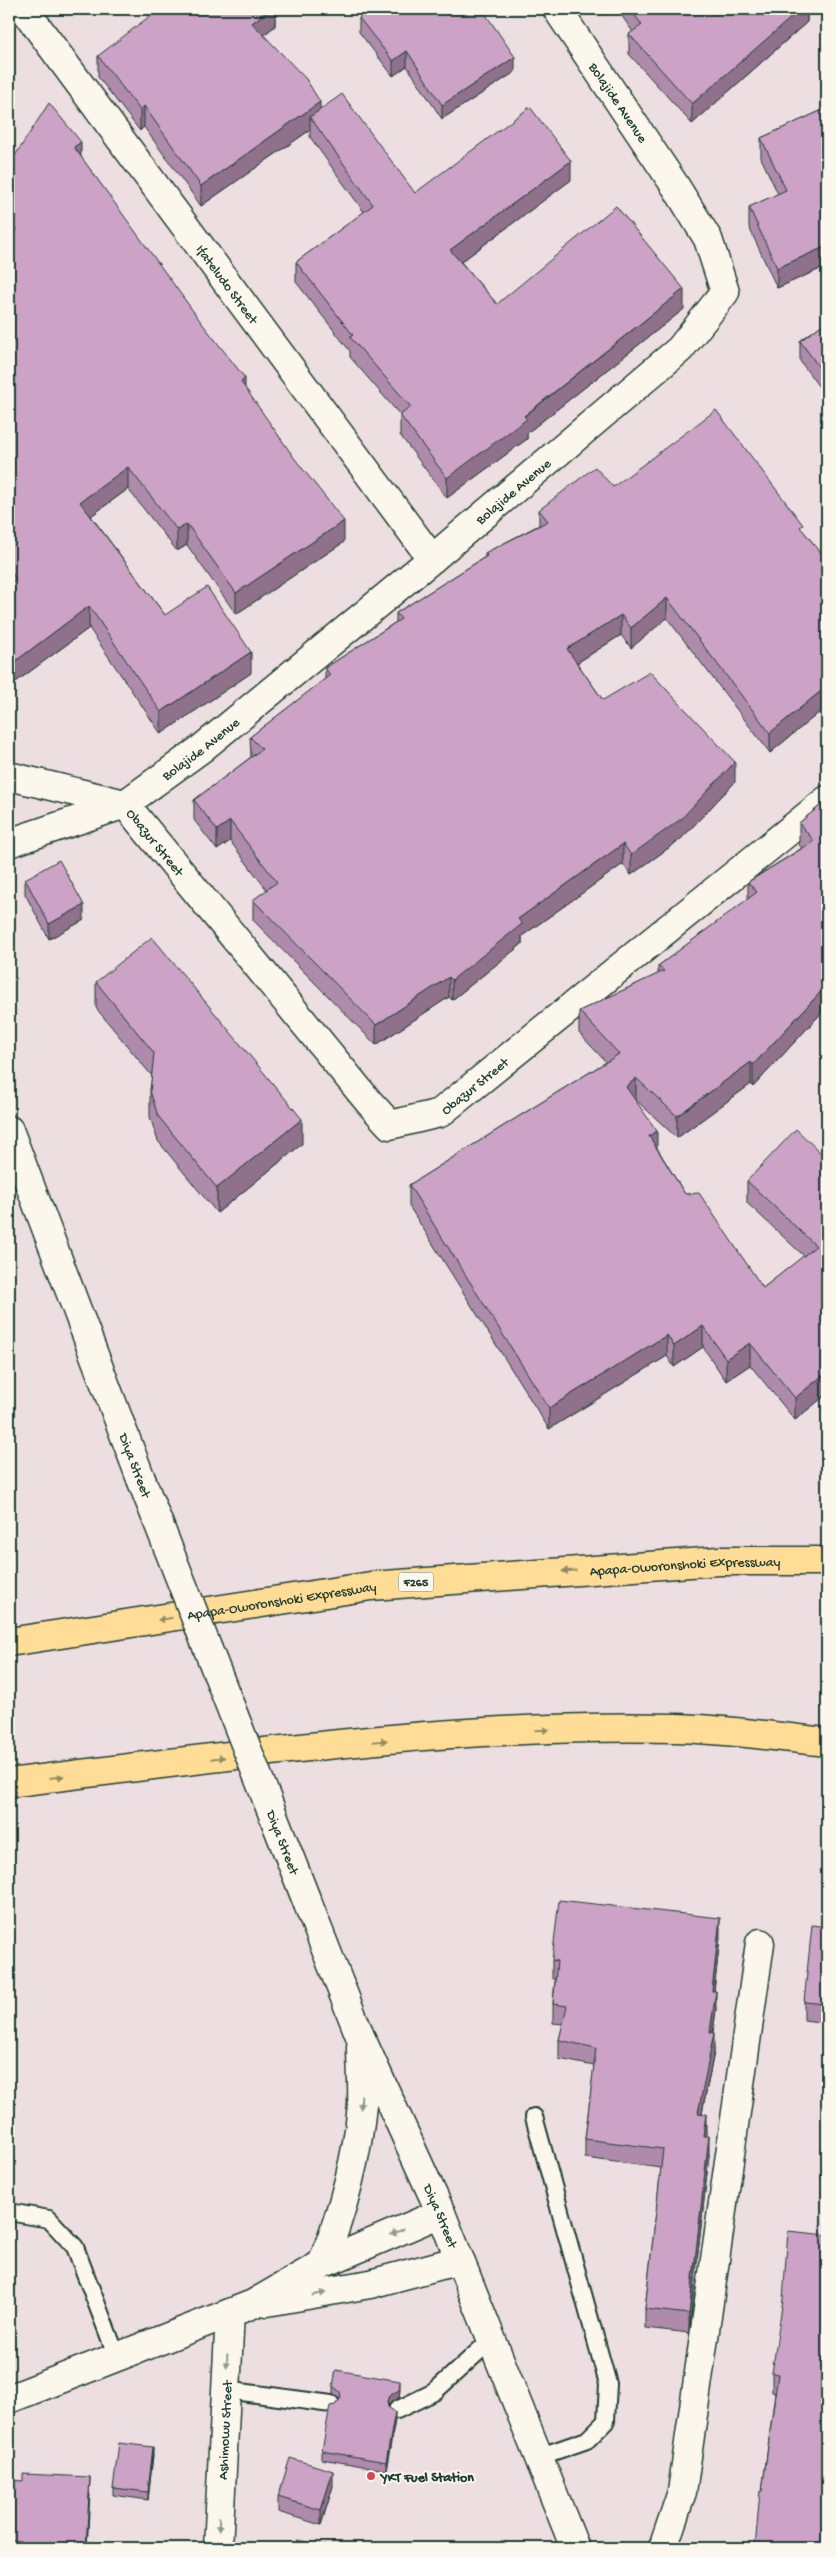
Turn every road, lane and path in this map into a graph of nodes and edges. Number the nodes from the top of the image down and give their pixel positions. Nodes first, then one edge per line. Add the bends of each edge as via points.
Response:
1 (24, 9) edge
2 (557, 9) edge
3 (9, 21) edge
4 (432, 559) junction
5 (9, 776) edge
6 (827, 800) edge
7 (125, 804) junction
8 (9, 842) edge
9 (9, 1130) edge
10 (827, 1561) edge
11 (9, 1642) edge
12 (827, 1742) edge
13 (9, 1783) edge
14 (760, 1943) dead end
15 (360, 2036) junction
16 (534, 2117) dead end
17 (9, 2212) edge
18 (441, 2213) junction
19 (460, 2260) junction
20 (322, 2264) junction
21 (242, 2308) junction
22 (492, 2339) junction
23 (117, 2357) junction
24 (226, 2390) junction
25 (9, 2399) edge
26 (331, 2404) edge
27 (397, 2410) dead end
28 (538, 2456) junction
29 (218, 2548) edge
30 (575, 2548) edge
31 (663, 2548) edge

1 - 3 street
1 - 4 street, Ifateludo Street
2 - 4 street, Bolajide Avenue via 708,239 725,292 680,349
4 - 7 street, Bolajide Avenue via 201,749
5 - 7 street
6 - 7 street, Obazur Street via 440,1113 390,1125
7 - 8 street, Bolajide Avenue
9 - 15 street, Diya Street, bridge via 141,1480
10 -> 11 highway, Apapa-Oworonshoki Expressway / F265 via 718,1561 371,1586
13 -> 12 highway via 358,1742 502,1730 677,1728
14 - 31 street via 682,2492
15 - 18 street, Diya Street
15 -> 20 street via 362,2104 354,2158 340,2219
16 - 28 lane via 608,2384 606,2420 587,2440
17 - 23 lane via 49,2219 75,2247
18 - 19 street, Diya Street
18 -> 20 street
21 -> 19 street via 370,2284
19 - 22 street, Diya Street
20 - 21 street
21 - 23 street
21 -> 24 street, Ashimowu Street
22 - 27 lane via 434,2392
22 - 28 street, Diya Street
23 - 25 street
24 - 26 lane
24 -> 29 street, Ashimowu Street
28 - 30 street, Diya Street

